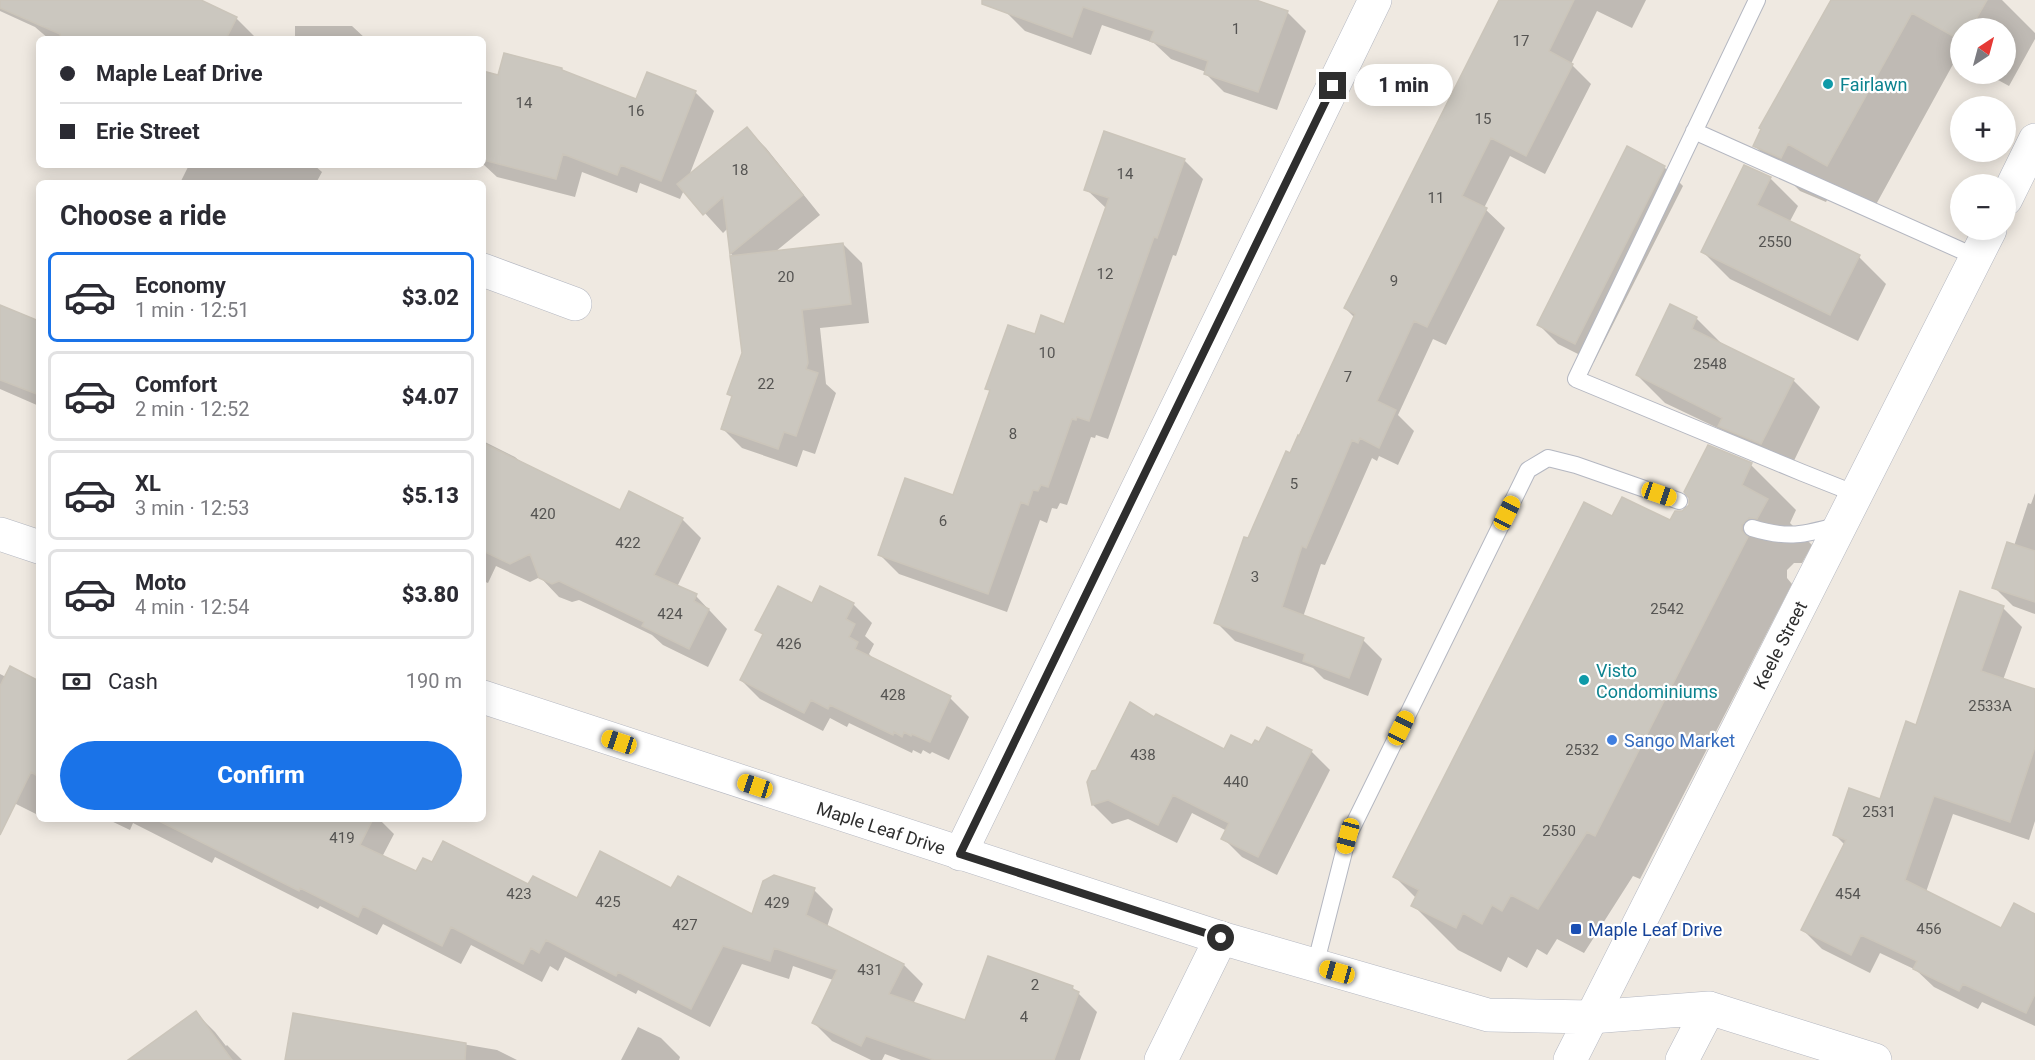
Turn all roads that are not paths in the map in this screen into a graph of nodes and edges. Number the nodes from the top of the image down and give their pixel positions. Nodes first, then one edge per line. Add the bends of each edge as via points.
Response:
1 (1375, 0) edge
2 (1757, 0) edge
3 (1694, 130) junction
4 (2035, 140) edge
5 (2016, 178) edge
6 (1983, 243) edge
7 (486, 271) edge
8 (575, 304) dead end
9 (1856, 494) junction
10 (1679, 501) dead end
11 (1840, 524) junction
12 (1752, 528) dead end
13 (0, 534) edge
14 (36, 546) edge
15 (486, 698) edge
16 (960, 854) junction
17 (1221, 938) junction
18 (1315, 966) junction
19 (1709, 1008) junction
20 (1591, 1017) junction
21 (1161, 1060) edge
22 (1570, 1060) edge
23 (1682, 1060) edge
24 (1875, 1060) edge

1 - 16 street
2 - 3 lane
3 - 6 lane
3 - 9 lane via 1576,379
4 - 5 street
6 - 9 street, Keele Street
7 - 8 street
9 - 11 street, Keele Street
10 - 18 lane via 1548,459 1528,470 1348,836
11 - 12 lane via 1806,535 1778,536
11 - 20 street, Keele Street
13 - 14 street
15 - 16 street, Maple Leaf Drive
16 - 17 street, Maple Leaf Drive
17 - 18 street, Maple Leaf Drive
17 - 21 street
18 - 20 street, Maple Leaf Drive via 1488,1015
19 - 20 street, Maple Leaf Drive
19 - 23 street
19 - 24 street, Maple Leaf Drive
20 - 22 street, Keele Street

